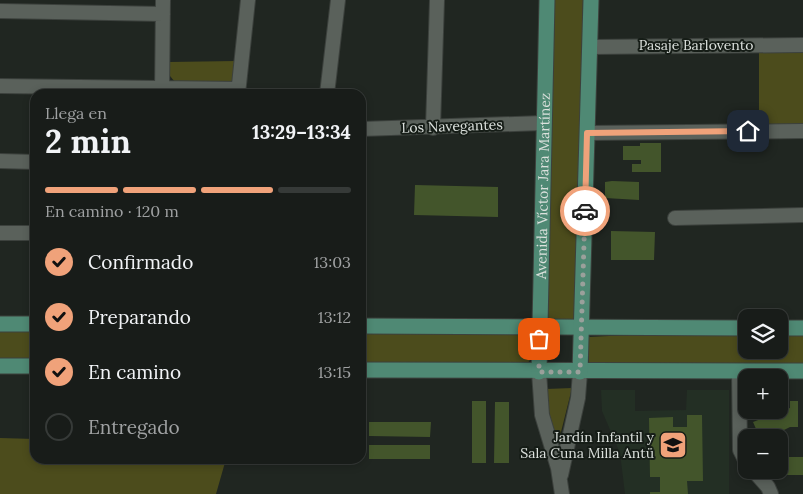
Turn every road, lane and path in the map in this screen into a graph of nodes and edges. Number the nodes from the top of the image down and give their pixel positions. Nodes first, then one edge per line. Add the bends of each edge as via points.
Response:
1 (163, 0) edge
2 (248, 0) edge
3 (338, 0) edge
4 (437, 0) edge
5 (547, 0) edge
6 (591, 0) edge
7 (0, 11) edge
8 (162, 14) junction
9 (803, 44) edge
10 (590, 46) junction
11 (0, 86) edge
12 (122, 89) edge
13 (162, 89) edge
14 (238, 89) edge
15 (328, 89) edge
16 (543, 123) junction
17 (433, 128) junction
18 (366, 129) edge
19 (803, 131) edge
20 (587, 133) junction
21 (0, 161) edge
22 (30, 162) edge
23 (803, 215) edge
24 (675, 218) dead end
25 (0, 233) edge
26 (30, 233) edge
27 (0, 324) edge
28 (30, 324) edge
29 (366, 326) edge
30 (539, 328) junction
31 (738, 328) edge
32 (788, 328) edge
33 (803, 328) edge
34 (582, 329) junction
35 (0, 366) edge
36 (30, 366) edge
37 (366, 370) edge
38 (738, 371) edge
39 (788, 371) edge
40 (803, 371) edge
41 (539, 372) junction
42 (580, 372) junction
43 (559, 473) junction
44 (761, 479) edge
45 (562, 494) edge
46 (771, 494) edge

1 - 8 street
2 - 14 street
3 - 15 street
4 - 17 street
5 - 16 main road, Avenida Víctor Jara Martínez
6 - 10 main road
7 - 8 street
8 - 13 street
9 - 10 street, Pasaje Barlovento
10 - 20 main road
11 - 12 street
16 - 17 street, Los Navegantes
16 - 30 main road, Avenida Víctor Jara Martínez
17 - 18 street, Los Navegantes
19 - 20 street
20 - 34 main road
21 - 22 street
23 - 24 street
25 - 26 street
27 - 28 main road
29 - 30 main road
30 - 34 main road
30 - 41 main road, Avenida Víctor Jara Martínez
31 - 34 main road
32 - 33 main road
34 - 42 main road
35 - 36 main road
37 - 41 main road
38 - 42 main road
39 - 40 main road
41 - 42 main road
41 - 43 street via 542,416
42 - 43 street via 578,398
43 - 45 street
44 - 46 street

